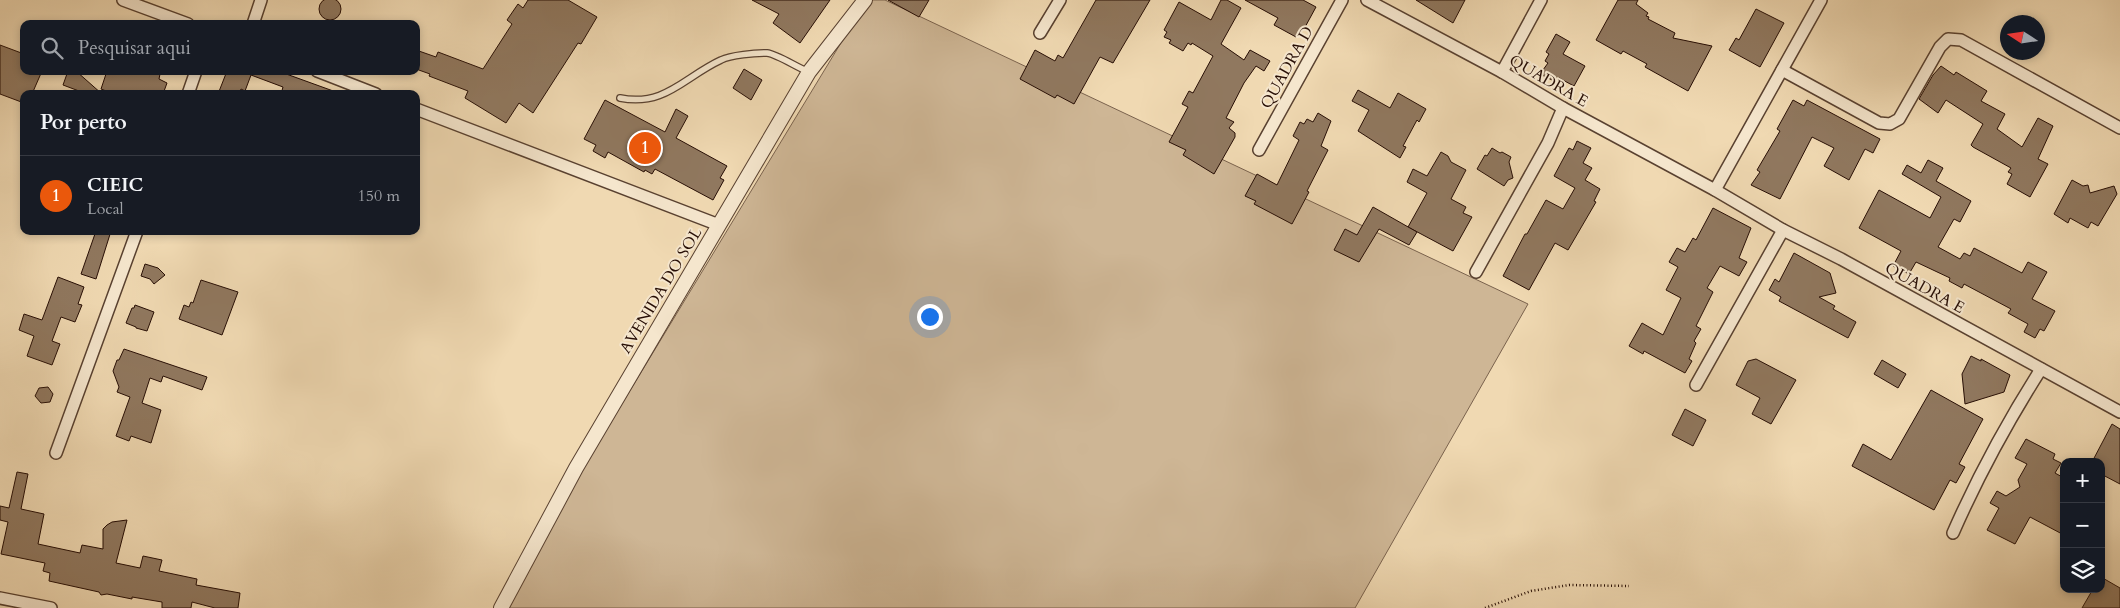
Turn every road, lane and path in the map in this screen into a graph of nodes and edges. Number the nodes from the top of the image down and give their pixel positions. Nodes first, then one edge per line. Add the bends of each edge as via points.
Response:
1 (123, 0) edge
2 (261, 0) edge
3 (865, 0) edge
4 (1060, 0) edge
5 (1342, 0) edge
6 (1366, 0) edge
7 (1541, 0) edge
8 (1820, 0) edge
9 (177, 20) edge
10 (254, 20) edge
11 (1040, 33) dead end
12 (1782, 70) junction
13 (809, 72) junction
14 (1502, 72) junction
15 (195, 75) edge
16 (327, 75) edge
17 (189, 90) edge
18 (366, 90) edge
19 (620, 98) dead end
20 (1563, 108) junction
21 (420, 111) edge
22 (2120, 128) edge
23 (1259, 150) dead end
24 (1715, 190) junction
25 (719, 226) junction
26 (1783, 230) junction
27 (136, 235) edge
28 (1476, 272) dead end
29 (2041, 369) junction
30 (1696, 385) dead end
31 (2120, 412) edge
32 (56, 453) dead end
33 (1953, 533) dead end
34 (1629, 586) dead end
35 (0, 598) edge
36 (51, 608) edge
37 (501, 608) edge
38 (1485, 608) edge

1 - 9 street
2 - 10 street
3 - 13 street, AVENIDA DO SOL
4 - 11 street
5 - 23 street, QUADRA D
6 - 14 street, QUADRA E
7 - 14 street
8 - 12 street
12 - 22 street via 1879,123 1890,124 1899,119 1940,47 1948,39 1961,40
12 - 24 street
13 - 19 lane via 768,53 737,56 722,59 656,98
13 - 25 street, AVENIDA DO SOL
14 - 20 street, QUADRA E
15 - 17 street
16 - 18 street
20 - 24 street, QUADRA E
20 - 28 street via 1548,143
21 - 25 street
24 - 26 street, QUADRA E
25 - 37 street, AVENIDA DO SOL via 576,468
26 - 29 street, QUADRA E
26 - 30 street
27 - 32 street
29 - 31 street, QUADRA E
29 - 33 street via 2015,411
34 - 38 path via 1568,585 1531,591
35 - 36 street

